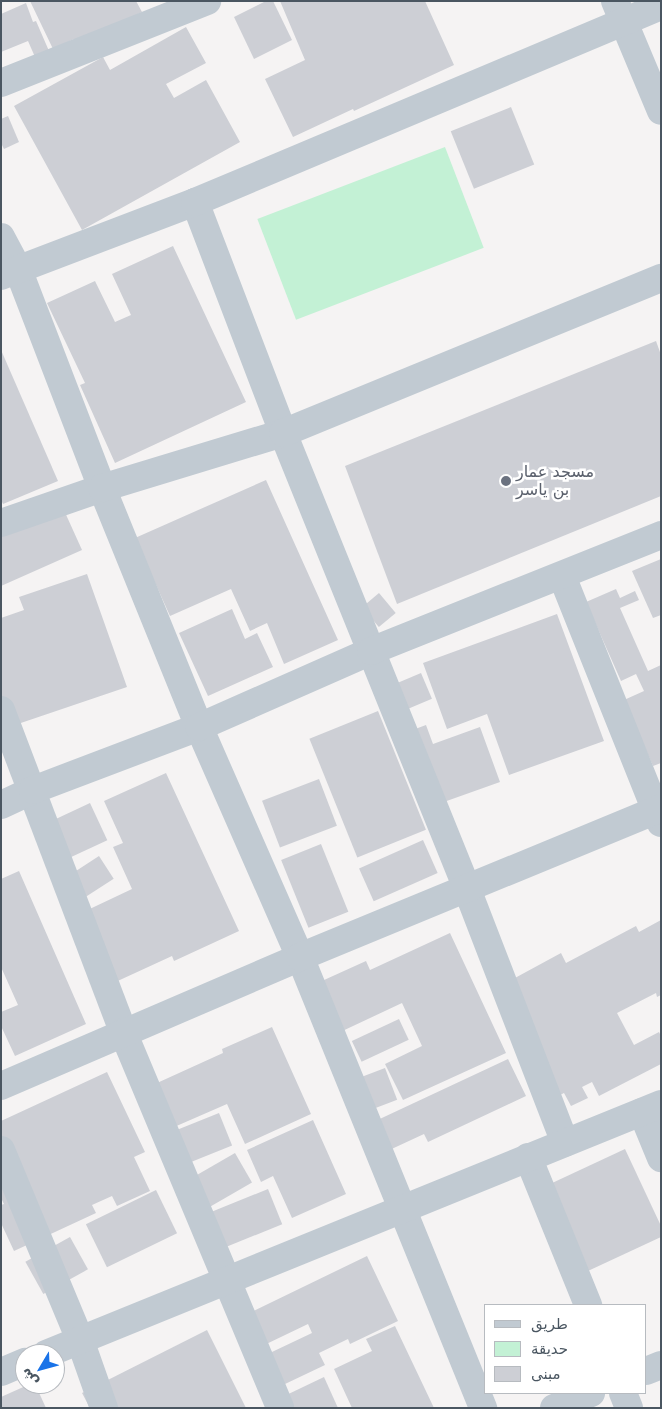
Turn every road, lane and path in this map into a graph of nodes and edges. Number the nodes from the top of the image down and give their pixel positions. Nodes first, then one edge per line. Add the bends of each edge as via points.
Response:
1 (207, 1) edge
2 (661, 6) edge
3 (619, 11) edge
4 (1, 83) edge
5 (661, 111) edge
6 (195, 202) junction
7 (1, 237) edge
8 (9, 273) edge
9 (661, 278) edge
10 (283, 433) junction
11 (102, 488) junction
12 (1, 523) edge
13 (661, 535) edge
14 (562, 576) junction
15 (372, 651) junction
16 (1, 710) edge
17 (198, 727) junction
18 (33, 790) junction
19 (1, 805) edge
20 (659, 814) edge
21 (466, 888) junction
22 (300, 957) junction
23 (123, 1032) junction
24 (1, 1086) edge
25 (651, 1108) edge
26 (565, 1143) junction
27 (1, 1150) edge
28 (528, 1157) junction
29 (661, 1158) edge
30 (403, 1208) junction
31 (226, 1280) junction
32 (588, 1304) edge
33 (80, 1340) junction
34 (65, 1346) edge
35 (661, 1365) edge
36 (15, 1366) edge
37 (647, 1371) edge
38 (1, 1372) edge
39 (589, 1394) edge
40 (624, 1394) edge
41 (104, 1408) edge
42 (280, 1408) edge
43 (483, 1408) edge
44 (554, 1408) edge
45 (629, 1408) edge

1 - 4 street
2 - 3 street
3 - 5 street
3 - 6 street
6 - 8 street
6 - 10 street
7 - 8 street
8 - 11 street
9 - 10 street
10 - 11 street
10 - 15 street
11 - 12 street
11 - 17 street
13 - 14 street
14 - 15 street
14 - 20 street
15 - 17 street
15 - 21 street
16 - 18 street
17 - 18 street
17 - 22 street
18 - 19 street
18 - 23 street
20 - 21 street
21 - 22 street
21 - 26 street
22 - 23 street
22 - 30 street
23 - 24 street
23 - 31 street
25 - 26 street
25 - 29 street
26 - 28 street
27 - 33 street
28 - 30 street
28 - 32 street
30 - 31 street
30 - 43 street
31 - 33 street
31 - 42 street
33 - 34 street
33 - 41 street
35 - 37 street
36 - 38 street
39 - 44 street
40 - 45 street

